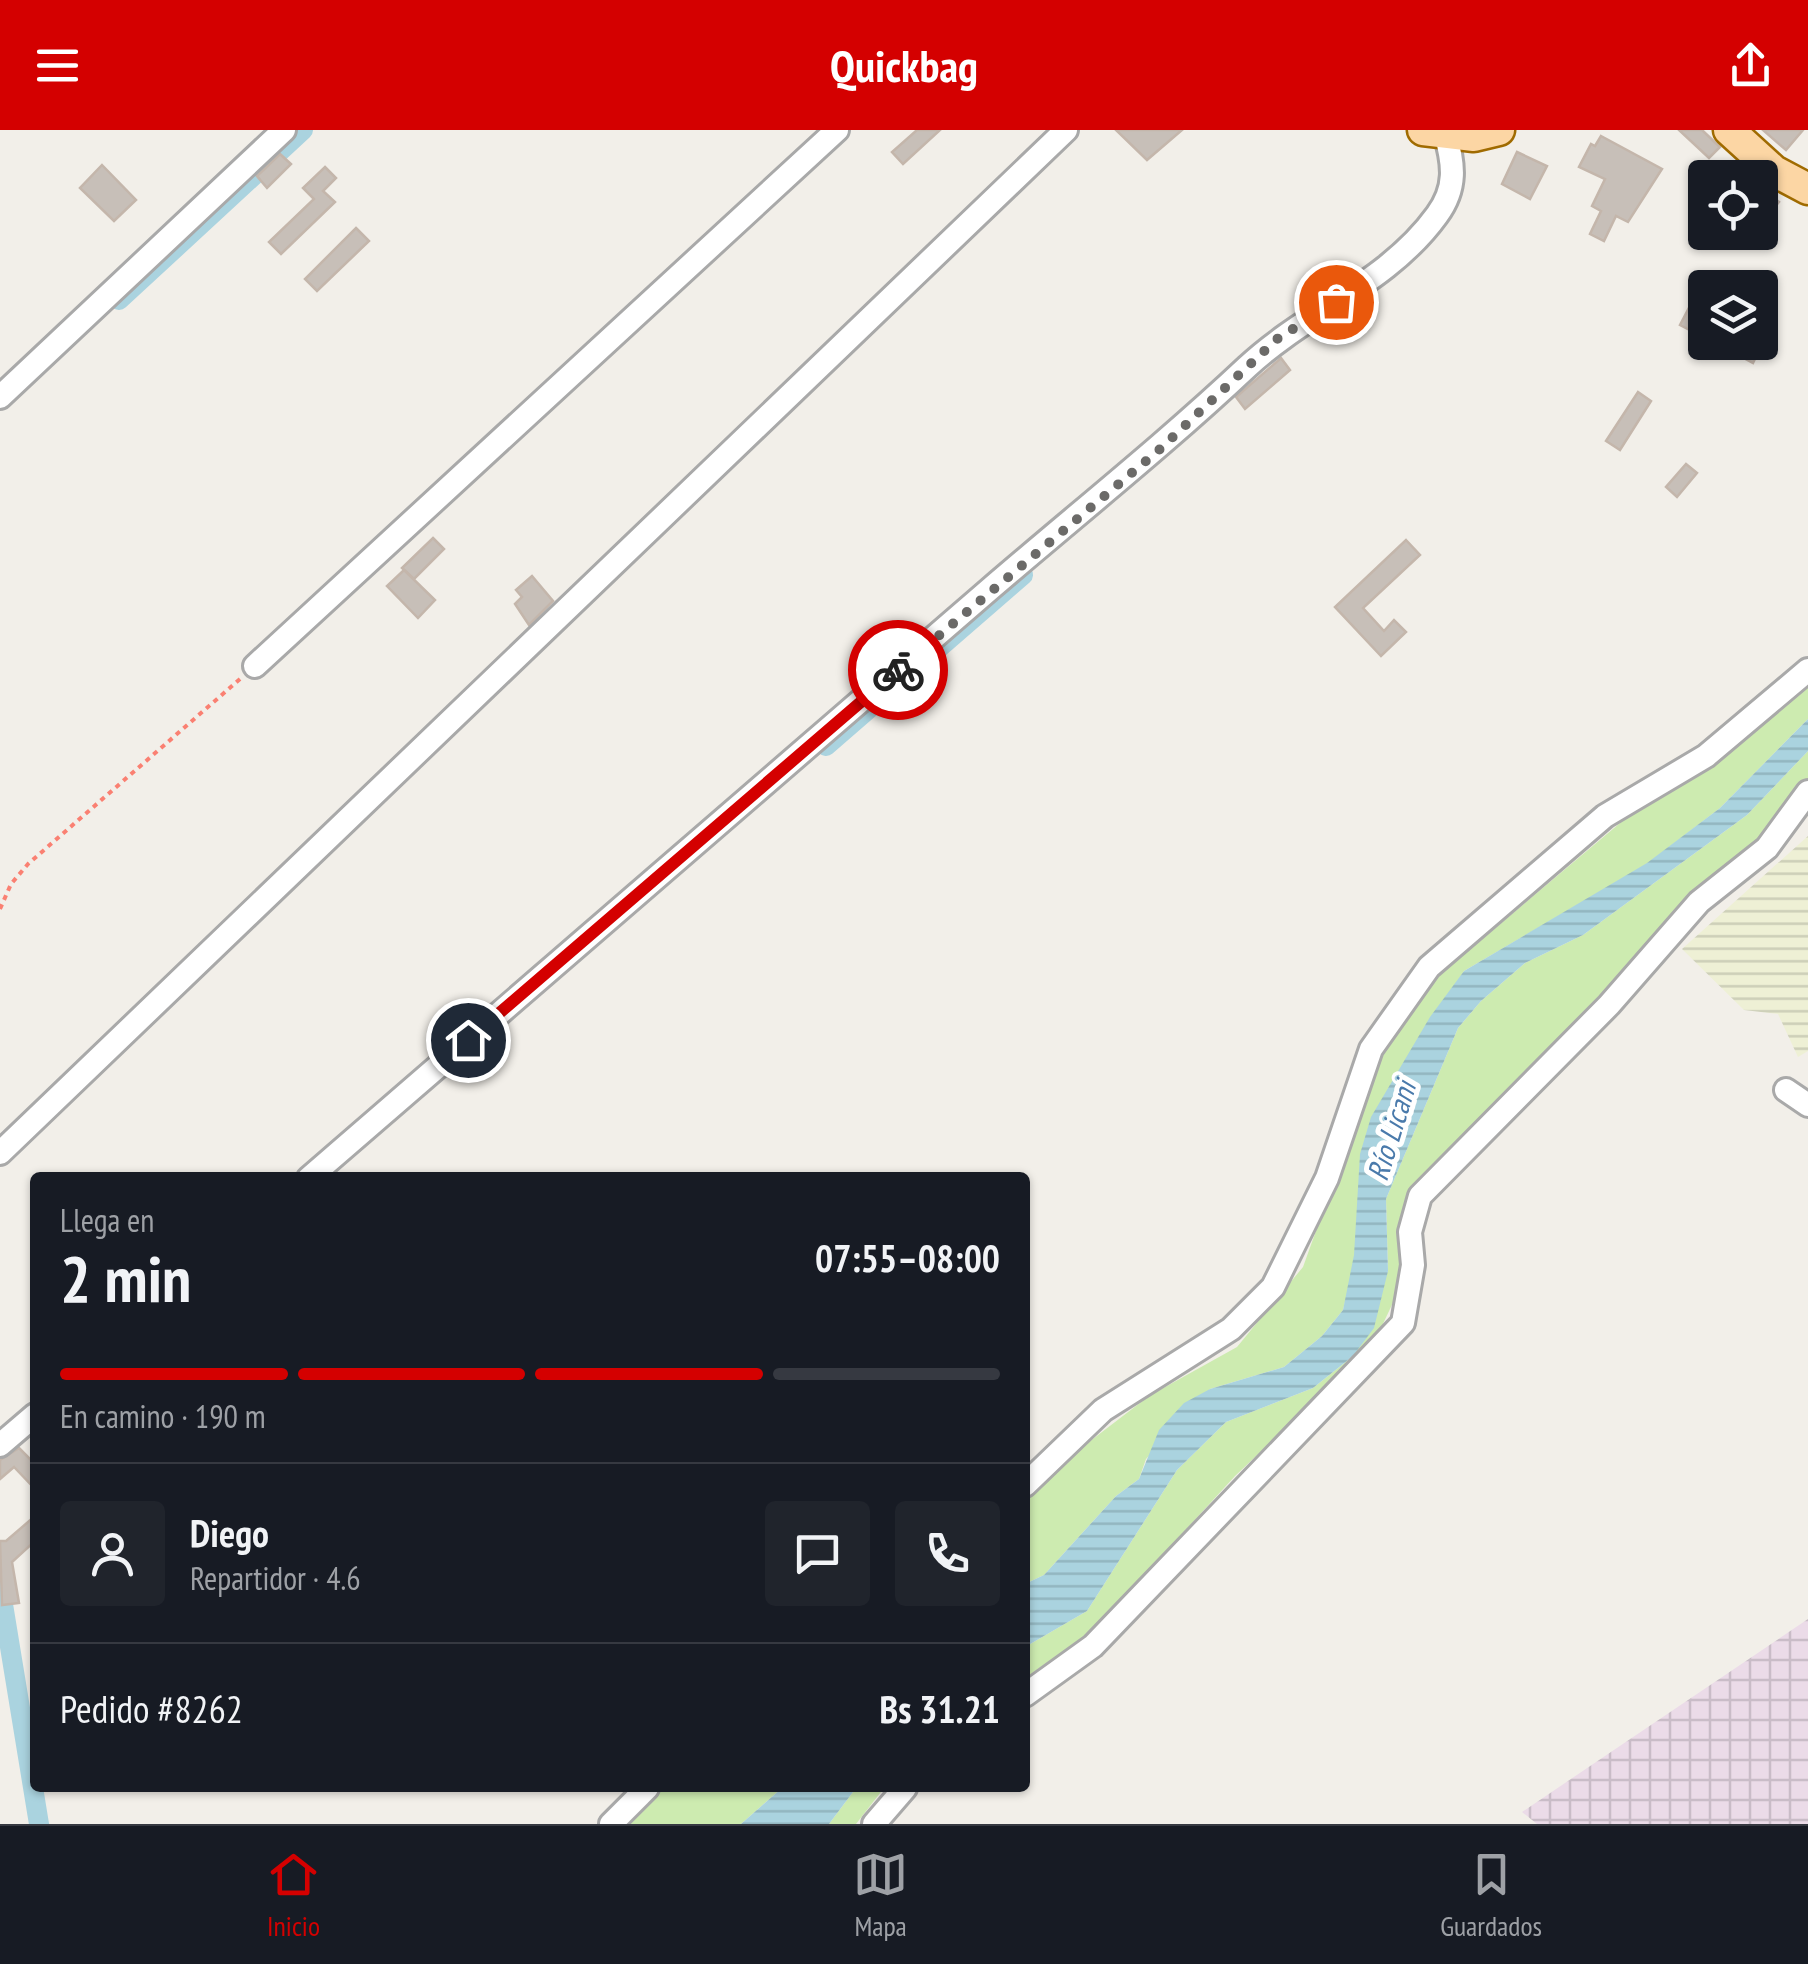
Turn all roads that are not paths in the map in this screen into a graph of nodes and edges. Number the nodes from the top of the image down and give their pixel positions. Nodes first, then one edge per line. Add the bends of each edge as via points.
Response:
1 (284, 130) edge
2 (837, 130) edge
3 (1066, 130) edge
4 (1500, 130) edge
5 (1729, 130) edge
6 (1434, 132) edge
7 (1808, 189) edge
8 (0, 397) edge
9 (255, 666) road end
10 (1808, 670) edge
11 (1808, 792) edge
12 (1786, 1090) dead end
13 (1808, 1104) edge
14 (0, 1153) edge
15 (316, 1172) edge
16 (30, 1419) edge
17 (0, 1445) edge
18 (1030, 1480) edge
19 (1030, 1691) edge
20 (643, 1792) edge
21 (902, 1792) edge
22 (611, 1824) edge
23 (874, 1824) edge

1 - 8 street
2 - 9 street
3 - 14 street
4 - 6 main road via 1474,136
5 - 7 main road via 1774,172
6 - 15 street via 1455,167 1450,192 1398,259 1277,339 1159,450
10 - 18 street via 1706,756 1605,816 1430,967 1371,1048 1328,1178 1264,1298 1231,1329 1104,1410
11 - 19 street via 1766,848 1699,902 1609,1005 1420,1196 1410,1232 1413,1265 1403,1323 1093,1646
12 - 13 street
16 - 17 street
20 - 22 street
21 - 23 street

